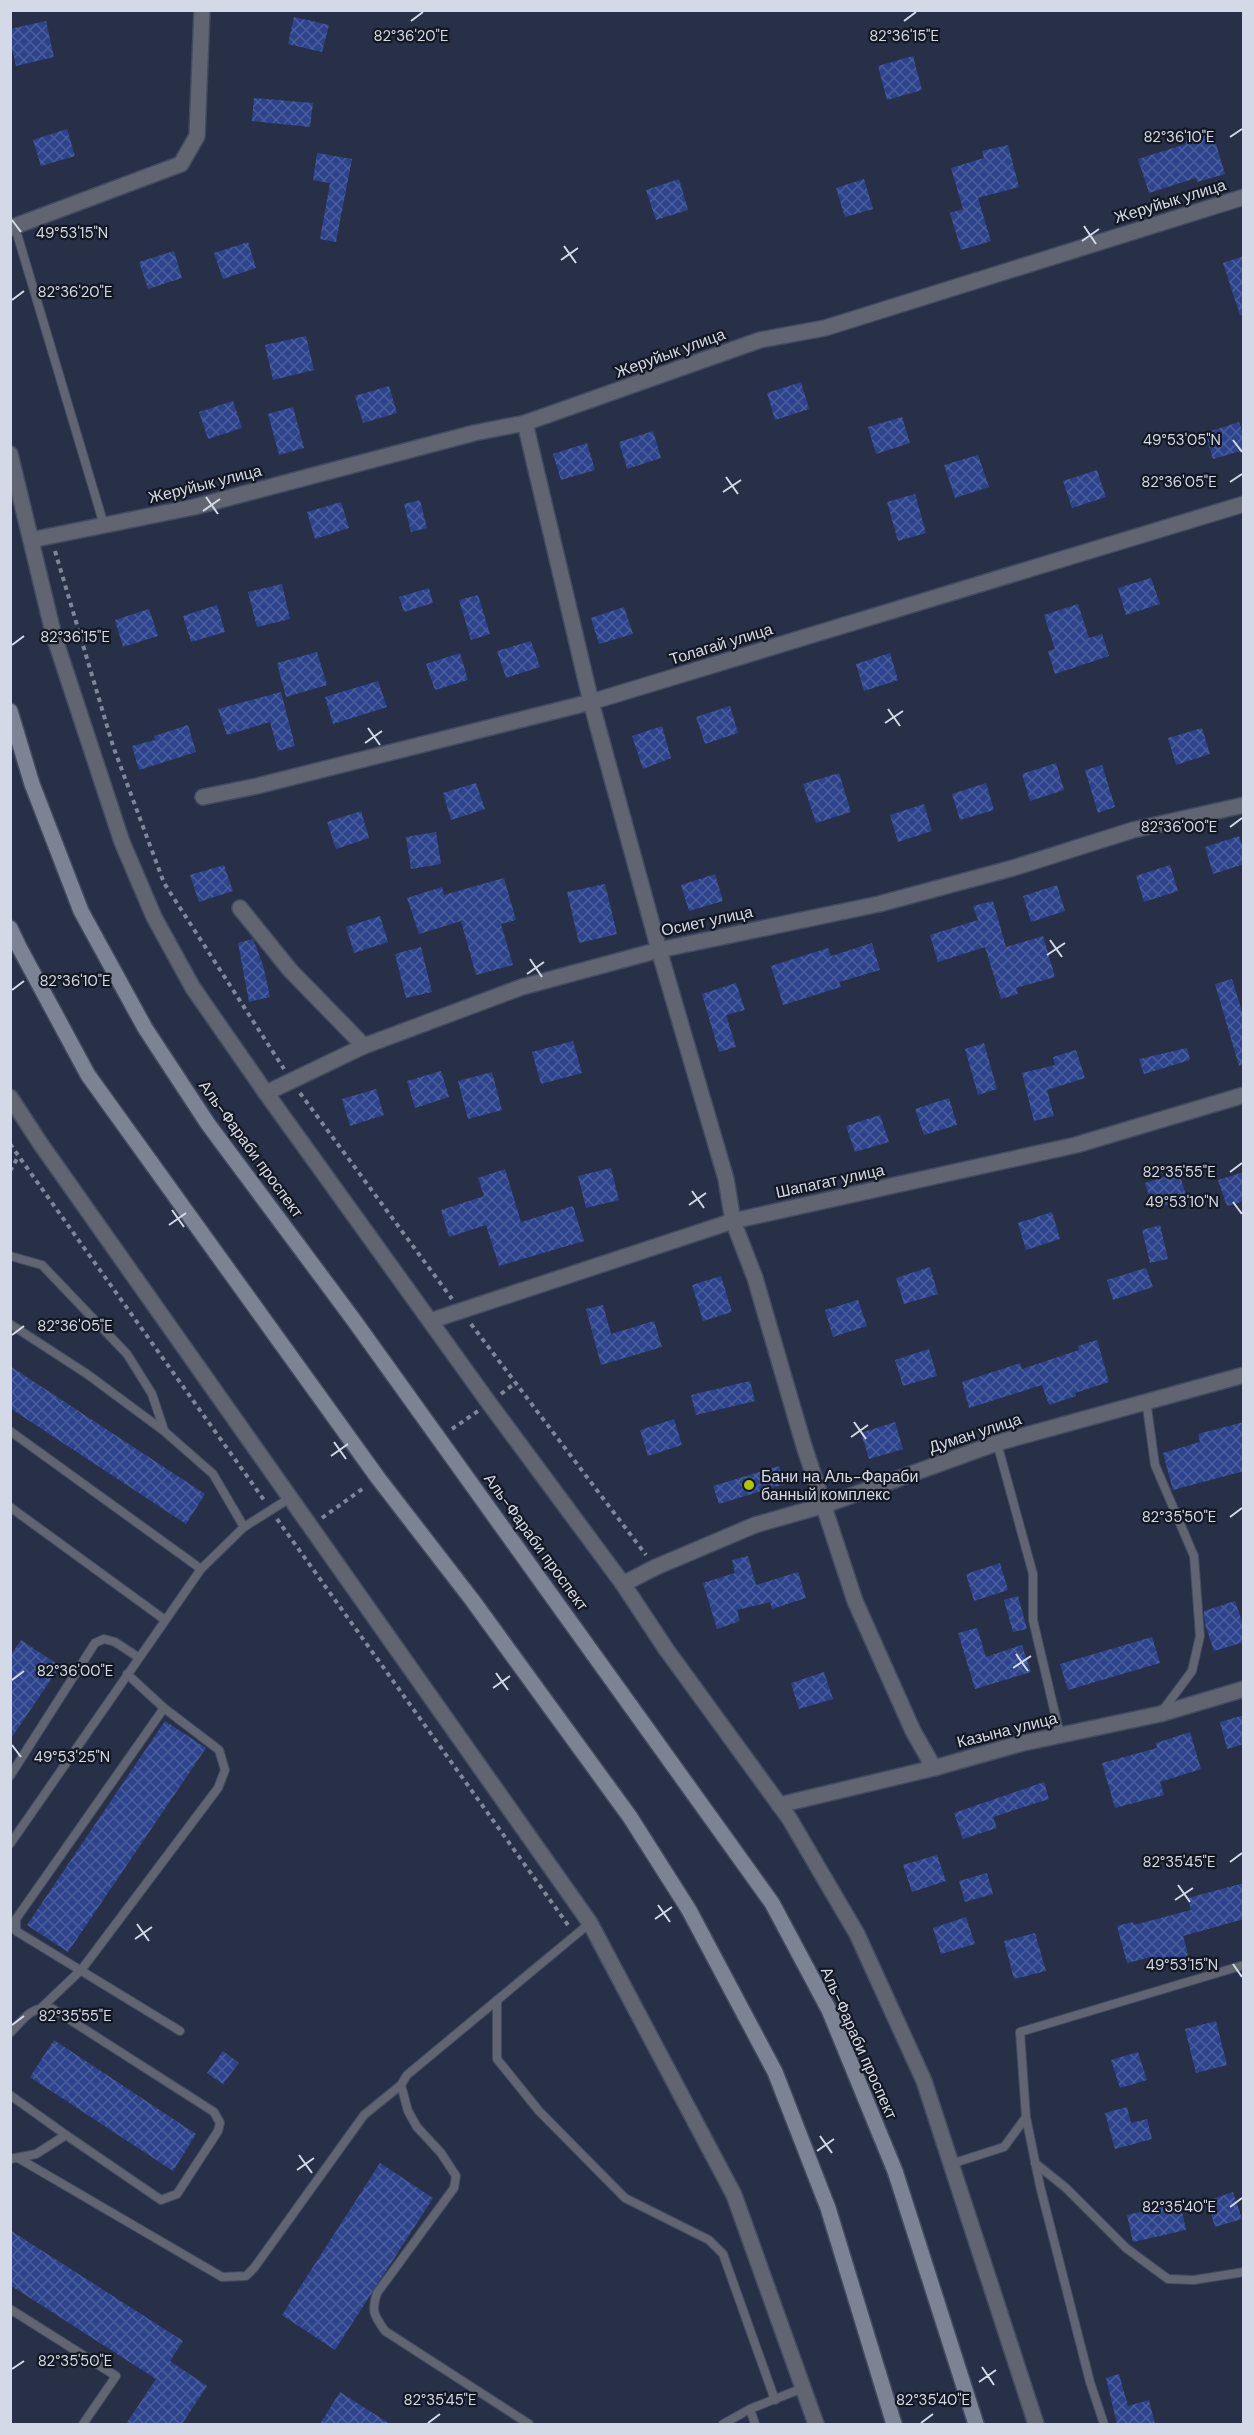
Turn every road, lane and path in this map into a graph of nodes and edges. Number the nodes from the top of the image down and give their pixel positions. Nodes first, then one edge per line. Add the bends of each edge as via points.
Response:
1 (202, 10) edge
2 (1244, 197) edge
3 (13, 227) edge
4 (525, 423) junction
5 (10, 454) edge
6 (1244, 504) edge
7 (104, 525) junction
8 (31, 540) junction
9 (591, 702) junction
10 (10, 711) edge
11 (203, 797) dead end
12 (1244, 806) edge
13 (240, 908) dead end
14 (10, 928) edge
15 (659, 950) junction
16 (364, 1046) junction
17 (266, 1093) junction
18 (1244, 1095) edge
19 (10, 1097) edge
20 (10, 1144) edge
21 (18, 1156) junction
22 (10, 1171) edge
23 (733, 1221) junction
24 (10, 1256) edge
25 (430, 1321) junction
26 (10, 1324) edge
27 (1244, 1375) edge
28 (1146, 1400) junction
29 (10, 1431) edge
30 (164, 1431) junction
31 (997, 1443) junction
32 (378, 1478) junction
33 (290, 1498) junction
34 (825, 1505) junction
35 (10, 1507) edge
36 (271, 1510) junction
37 (244, 1527) junction
38 (310, 1527) junction
39 (201, 1569) junction
40 (624, 1584) junction
41 (165, 1620) junction
42 (138, 1657) junction
43 (127, 1674) junction
44 (1244, 1689) edge
45 (164, 1708) junction
46 (1160, 1714) junction
47 (1060, 1735) junction
48 (934, 1768) junction
49 (10, 1776) edge
50 (779, 1805) junction
51 (10, 1844) edge
52 (590, 1923) junction
53 (575, 1935) junction
54 (1244, 1965) edge
55 (82, 1970) junction
56 (497, 2000) junction
57 (42, 2007) junction
58 (180, 2031) dead end
59 (10, 2033) edge
60 (401, 2085) junction
61 (10, 2095) edge
62 (1026, 2117) junction
63 (66, 2135) junction
64 (14, 2158) edge
65 (1035, 2163) junction
66 (951, 2164) junction
67 (1244, 2272) edge
68 (10, 2309) edge
69 (805, 2387) junction
70 (775, 2400) junction
71 (750, 2409) junction
72 (513, 2414) junction
73 (83, 2424) edge
74 (510, 2424) edge
75 (529, 2424) edge
76 (723, 2424) edge
77 (755, 2424) edge
78 (816, 2424) edge
79 (894, 2424) edge
80 (976, 2424) edge
81 (1036, 2424) edge
82 (1104, 2424) edge

1 - 3 street via 197,136 181,164
2 - 4 street, Жеруйык улица via 825,328 760,340
3 - 7 lane
4 - 7 street, Жеруйык улица via 194,507
4 - 9 street
5 - 8 street
6 - 9 street, Толагай улица
7 - 8 street, Жеруйык улица
8 - 17 street via 54,636 122,842 154,917 193,988
9 - 11 street, Толагай улица
9 - 15 street
10 - 80 street, Аль-Фараби проспект via 32,784 81,911 145,1028 208,1124 353,1319 772,1903 829,2010 895,2171
12 - 15 street, Осиет улица via 1133,830 879,904
13 - 16 street via 290,970
14 - 32 street via 88,1075
15 - 16 street, Осиет улица via 522,987
15 - 23 street via 724,1168
16 - 17 street, Осиет улица
17 - 25 street
18 - 23 street, Шапагат улица via 1076,1145
19 - 33 street
20 - 21 path
21 - 22 path
21 - 36 path
23 - 25 street, Шапагат улица
23 - 34 street via 755,1278
24 - 30 lane via 42,1265 127,1354 152,1394
25 - 40 street
26 - 30 lane
27 - 28 street, Думан улица
28 - 31 street, Думан улица
28 - 46 lane via 1155,1465 1194,1556 1200,1636 1192,1671
29 - 39 lane
30 - 37 lane via 213,1474
31 - 34 street, Думан улица
31 - 47 lane via 1033,1574 1033,1620
32 - 38 path
32 - 79 street via 630,1817 689,1910 775,2072 828,2208
33 - 36 lane
33 - 38 street
34 - 40 street, Думан улица via 755,1525
34 - 48 street via 855,1601 913,1731
35 - 41 lane
36 - 37 lane
36 - 53 path
37 - 39 lane
38 - 52 street
39 - 41 lane
40 - 50 street via 666,1650
41 - 42 lane
42 - 43 lane
42 - 49 lane via 104,1639 95,1643
43 - 45 lane
43 - 51 lane
44 - 46 street, Казына улица
45 - 55 lane via 219,1750 225,1770 218,1788
45 - 55 lane via 16,1919 16,1931
46 - 47 street, Казына улица
47 - 48 street, Казына улица
48 - 50 street, Казына улица
50 - 66 street via 857,1934 924,2081
52 - 53 lane
52 - 69 street via 734,2195
53 - 56 lane
54 - 62 lane via 1020,2032
55 - 57 lane
55 - 58 lane
56 - 60 lane via 407,2075
56 - 70 lane via 497,2059 539,2111 625,2198 709,2240 723,2254
57 - 59 lane via 31,2012
57 - 63 lane via 53,2009 214,2112 220,2123 177,2194 160,2200
60 - 64 lane via 364,2115 246,2276 222,2277
60 - 72 lane via 417,2127 456,2176 454,2188 377,2293 373,2307 376,2318 385,2331
61 - 63 lane
62 - 65 lane
62 - 66 lane via 1004,2146
63 - 64 lane via 36,2154
65 - 67 lane via 1126,2248 1168,2279 1194,2280
65 - 82 lane
66 - 81 street
68 - 73 lane via 116,2376
69 - 70 lane
69 - 78 street
70 - 71 lane
71 - 76 lane
71 - 77 lane
72 - 74 lane
72 - 75 lane

